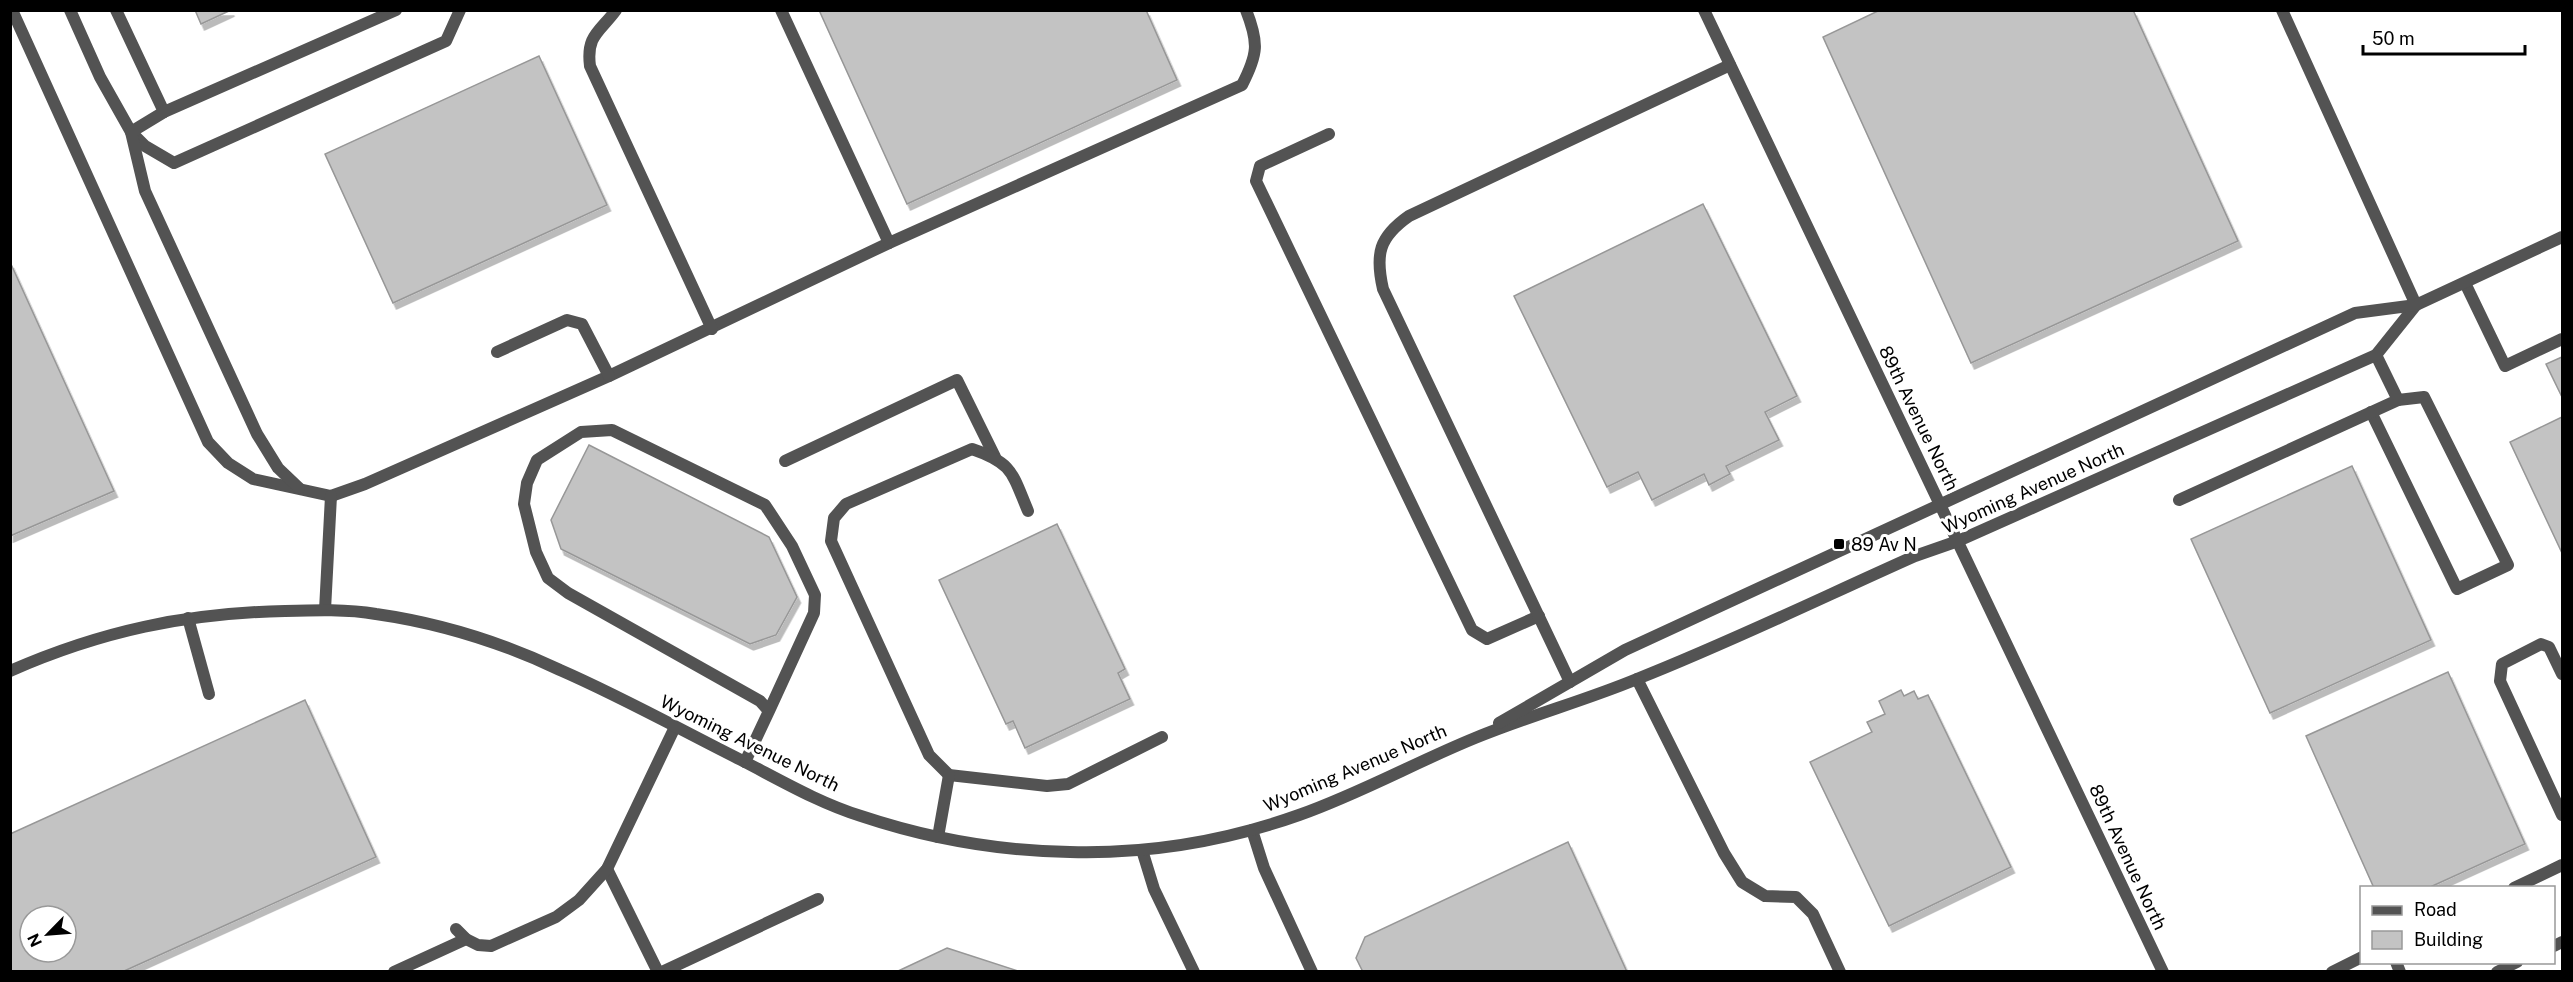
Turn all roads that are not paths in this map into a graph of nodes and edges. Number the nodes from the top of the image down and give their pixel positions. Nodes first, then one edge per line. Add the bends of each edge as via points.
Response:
1 (12, 10) edge
2 (69, 10) edge
3 (116, 10) edge
4 (396, 10) edge
5 (460, 10) edge
6 (616, 10) edge
7 (781, 10) edge
8 (1246, 10) edge
9 (2282, 10) edge
10 (1706, 11) edge
11 (1730, 65) junction
12 (164, 112) junction
13 (131, 132) junction
14 (1329, 134) dead end
15 (2562, 237) edge
16 (889, 243) junction
17 (2465, 284) junction
18 (2416, 305) junction
19 (712, 329) junction
20 (2562, 339) edge
21 (497, 351) dead end
22 (2376, 355) junction
23 (609, 376) junction
24 (2398, 400) junction
25 (2371, 412) junction
26 (995, 457) junction
27 (785, 461) dead end
28 (300, 489) junction
29 (331, 496) junction
30 (2179, 500) dead end
31 (1941, 505) junction
32 (1028, 511) dead end
33 (1958, 541) junction
34 (325, 610) junction
35 (1539, 616) junction
36 (188, 618) junction
37 (10, 671) edge
38 (2562, 674) edge
39 (1637, 679) junction
40 (1570, 682) junction
41 (209, 694) dead end
42 (769, 711) junction
43 (675, 727) junction
44 (1162, 737) dead end
45 (1475, 738) junction
46 (745, 762) junction
47 (949, 775) junction
48 (2562, 815) edge
49 (1252, 830) junction
50 (938, 837) junction
51 (1142, 850) junction
52 (2562, 865) edge
53 (607, 869) junction
54 (2518, 886) edge
55 (818, 899) dead end
56 (456, 928) dead end
57 (466, 939) junction
58 (2360, 958) edge
59 (2515, 964) edge
60 (394, 972) edge
61 (660, 972) edge
62 (1194, 972) edge
63 (1312, 972) edge
64 (1840, 972) edge
65 (2163, 972) edge
66 (2332, 972) edge
67 (2498, 972) edge

1 - 28 street via 208,442 228,464 253,479
2 - 13 street
3 - 12 street
4 - 12 street
5 - 13 street via 446,41 174,163 145,146
6 - 19 street via 592,38 590,66
7 - 16 street
8 - 16 street via 1254,32 1255,60 1242,85
9 - 18 street
10 - 11 street, 89th Avenue North
11 - 31 street, 89th Avenue North
11 - 35 street via 1409,216 1392,228 1381,245 1378,267 1383,289
12 - 13 street
13 - 28 street via 146,191 257,434 279,468
14 - 35 street via 1260,166 1256,181 1472,630 1487,639
15 - 17 street, Wyoming Avenue North
16 - 19 street
17 - 18 street, Wyoming Avenue North
17 - 20 street via 2505,366
18 - 22 street, Wyoming Avenue North
18 - 31 street, Wyoming Avenue North via 2355,314
19 - 23 street
21 - 23 street via 567,320 582,324
22 - 24 street
22 - 33 street, Wyoming Avenue North
23 - 29 street
24 - 25 street
24 - 25 street via 2424,397 2508,565 2457,589
25 - 30 street
26 - 27 street via 957,380
26 - 32 street via 1012,473
26 - 47 street via 972,449 846,504 834,518 831,541 929,755
28 - 29 street
29 - 34 street
31 - 33 street, 89th Avenue North
31 - 40 street, Wyoming Avenue North via 1625,650
33 - 39 street, Wyoming Avenue North via 1915,556
33 - 65 street, 89th Avenue North
34 - 36 street, Wyoming Avenue North via 236,612
34 - 43 street, Wyoming Avenue North via 375,613 447,629 516,651
35 - 40 street
36 - 37 street, Wyoming Avenue North via 87,640
36 - 41 street
38 - 48 street via 2549,647 2541,644 2502,664 2500,681
39 - 45 street, Wyoming Avenue North
39 - 64 street via 1742,882 1765,896 1796,897 1813,914
40 - 45 street, Wyoming Avenue North
42 - 42 street via 760,701 548,578 536,552 524,504 527,483 537,460 581,432 612,430 765,505 792,546 815,595 814,613
42 - 46 street
43 - 46 street, Wyoming Avenue North
43 - 53 street
44 - 47 street via 1068,784 1047,786
45 - 49 street, Wyoming Avenue North via 1301,814
46 - 50 street, Wyoming Avenue North via 859,816
47 - 50 street
49 - 51 street, Wyoming Avenue North
49 - 63 street via 1264,868
50 - 51 street, Wyoming Avenue North via 1069,852
51 - 62 street via 1154,889
52 - 54 street
53 - 57 street via 579,900 556,917 491,946
53 - 61 street
55 - 61 street
56 - 57 street
57 - 60 street
58 - 66 street
59 - 67 street

